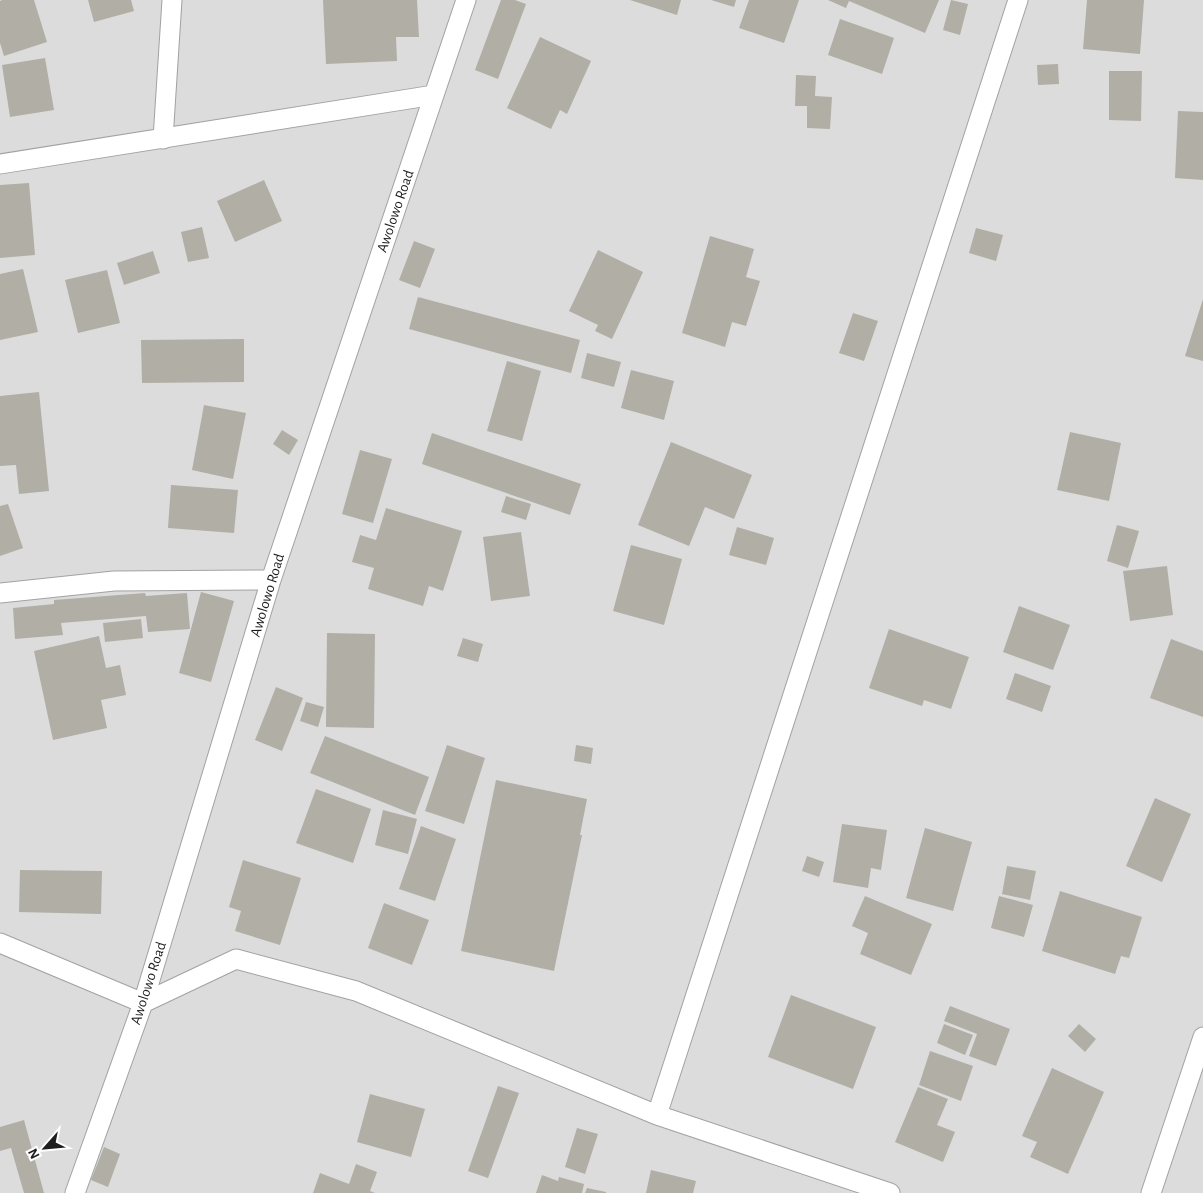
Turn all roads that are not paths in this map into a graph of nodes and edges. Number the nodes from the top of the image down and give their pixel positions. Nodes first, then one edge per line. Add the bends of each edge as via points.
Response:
1 (172, 0) edge
2 (466, 0) edge
3 (1018, 0) edge
4 (434, 95) junction
5 (163, 139) junction
6 (0, 164) edge
7 (271, 580) junction
8 (0, 594) edge
9 (0, 944) edge
10 (143, 1003) junction
11 (1203, 1036) edge
12 (657, 1115) junction
13 (75, 1193) edge
14 (890, 1193) edge
15 (1151, 1193) edge

1 - 5 street
2 - 4 street, Awolowo Road
3 - 12 street
4 - 5 street
4 - 7 street, Awolowo Road
5 - 6 street
7 - 8 street via 114,581
7 - 10 street, Awolowo Road
9 - 10 street
10 - 12 street via 236,959 356,991
10 - 13 street, Awolowo Road
11 - 15 street
12 - 14 street

